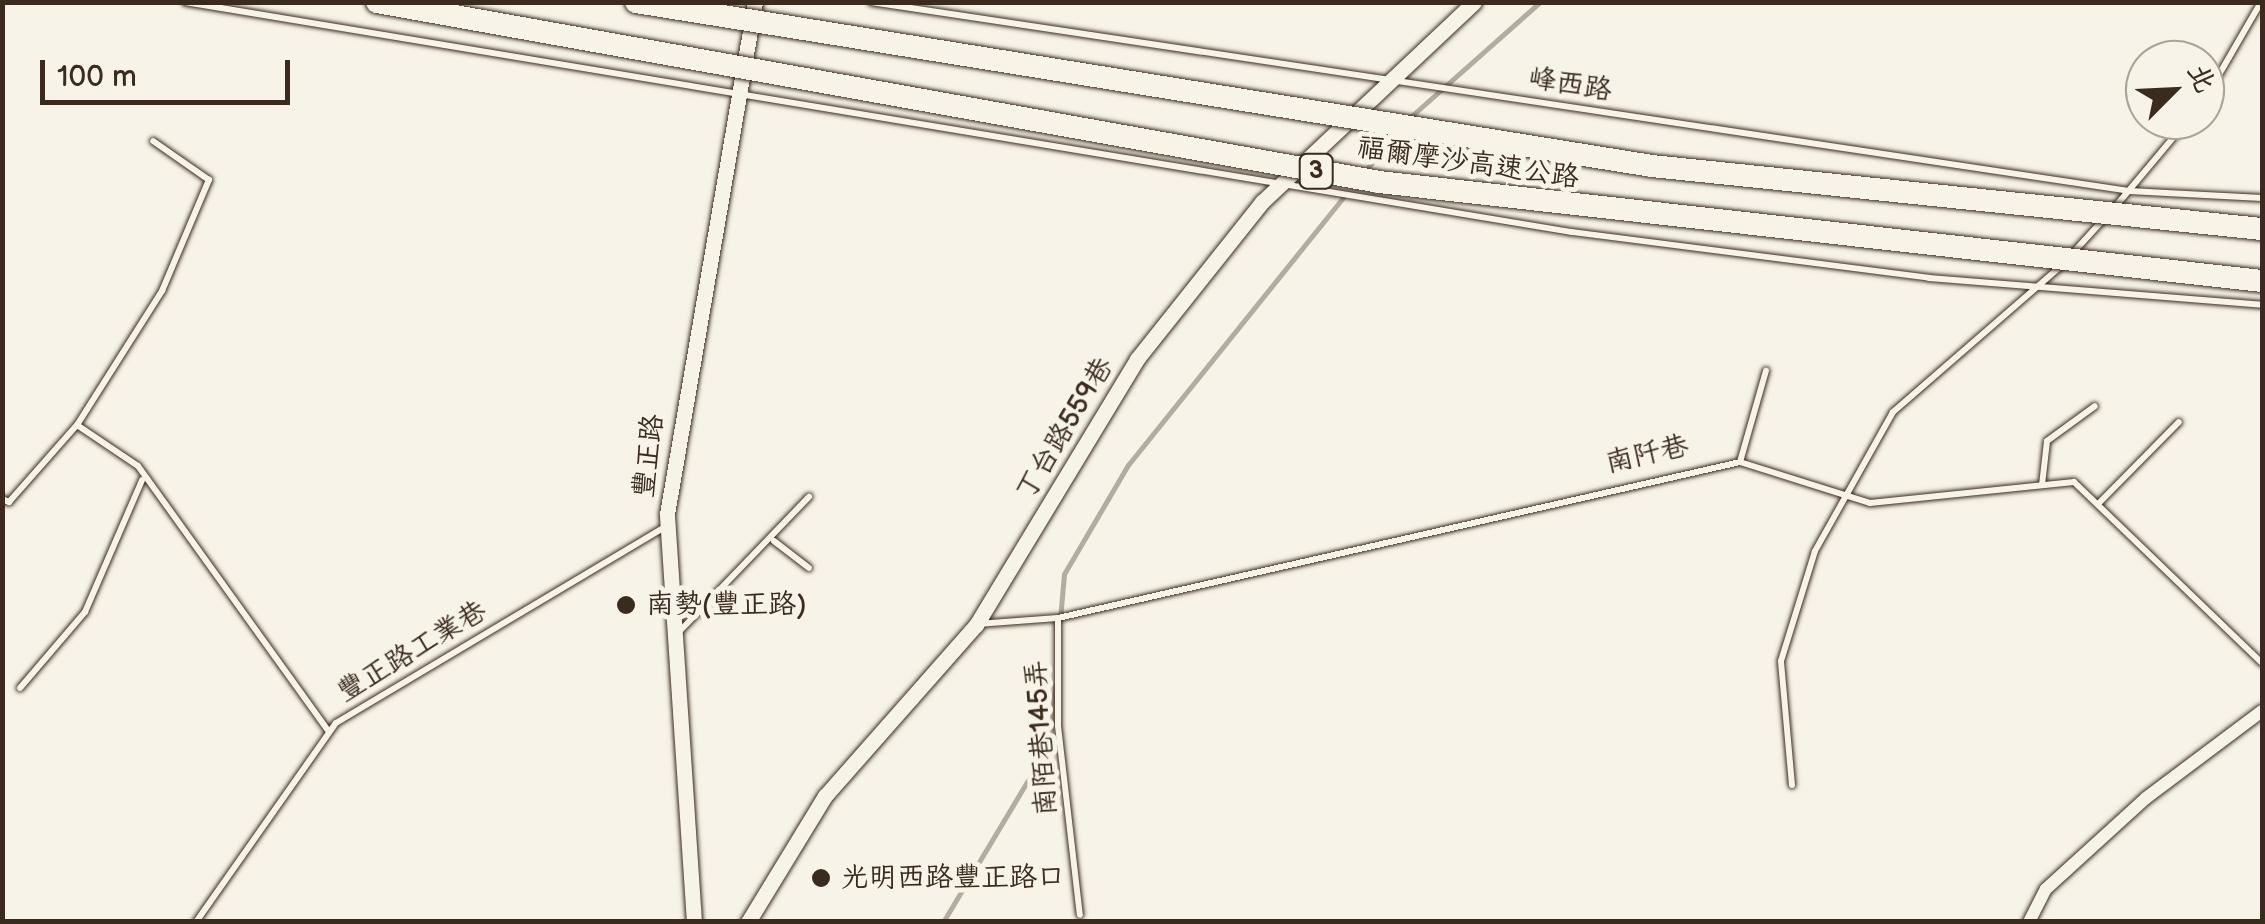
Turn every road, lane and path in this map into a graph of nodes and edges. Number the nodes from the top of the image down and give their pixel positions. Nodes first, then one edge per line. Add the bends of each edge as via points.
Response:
1 (185, 2) edge
2 (377, 2) edge
3 (636, 2) edge
4 (754, 2) edge
5 (871, 2) edge
6 (1474, 2) edge
7 (2262, 2) edge
8 (2225, 66) edge
9 (1396, 81) junction
10 (740, 97) junction
11 (2171, 140) edge
12 (153, 141) dead end
13 (1275, 188) junction
14 (2129, 191) junction
15 (2262, 198) edge
16 (2262, 229) edge
17 (2262, 280) edge
18 (2040, 290) junction
19 (2262, 304) edge
20 (1766, 370) dead end
21 (2095, 406) dead end
22 (2179, 422) dead end
23 (77, 425) junction
24 (1740, 462) junction
25 (142, 479) junction
26 (2042, 485) junction
27 (809, 497) dead end
28 (2, 498) edge
29 (1849, 499) junction
30 (2098, 504) junction
31 (668, 525) junction
32 (774, 541) junction
33 (809, 568) dead end
34 (1058, 618) junction
35 (976, 624) junction
36 (676, 636) junction
37 (2262, 663) edge
38 (20, 688) dead end
39 (2262, 711) edge
40 (329, 732) junction
41 (1792, 785) dead end
42 (1080, 916) dead end
43 (196, 922) edge
44 (694, 922) edge
45 (748, 922) edge
46 (2029, 922) edge

1 - 10 lane
2 - 17 highway, 福爾摩沙高速公路 / 3, bridge via 1379,182
3 - 16 highway, 福爾摩沙高速公路 / 3, bridge via 1652,166
4 - 10 street, 豐正路
5 - 9 lane, 峰西路
6 - 9 street, 丁台路559巷
7 - 8 lane
9 - 13 street, 丁台路559巷
9 - 14 lane, 峰西路
10 - 13 lane
10 - 31 street, 豐正路 via 672,452
11 - 14 lane
12 - 23 lane via 209,180 162,291
13 - 18 lane
13 - 35 street, 丁台路559巷 via 1136,358
14 - 15 lane, 峰西路
14 - 18 lane
18 - 19 lane
18 - 29 lane via 1893,412
20 - 24 lane
21 - 26 lane via 2047,441
22 - 30 lane
23 - 25 lane via 138,466
23 - 28 lane via 9,502
24 - 29 lane
24 - 34 lane, 南阡巷
25 - 38 lane via 85,612
25 - 40 lane
26 - 29 lane
26 - 30 lane via 2074,482
27 - 32 lane
29 - 41 lane via 1815,552 1781,661
30 - 37 lane
31 - 36 street, 豐正路
31 - 40 lane, 豐正路工業巷
32 - 33 lane
32 - 36 lane
34 - 35 lane, 南阡巷
34 - 42 lane, 南陌巷145弄 via 1058,726
35 - 45 street, 丁台路559巷 via 824,796
36 - 44 street, 豐正路
39 - 46 street via 2146,798 2046,890
40 - 43 lane, 豐正路工業巷

